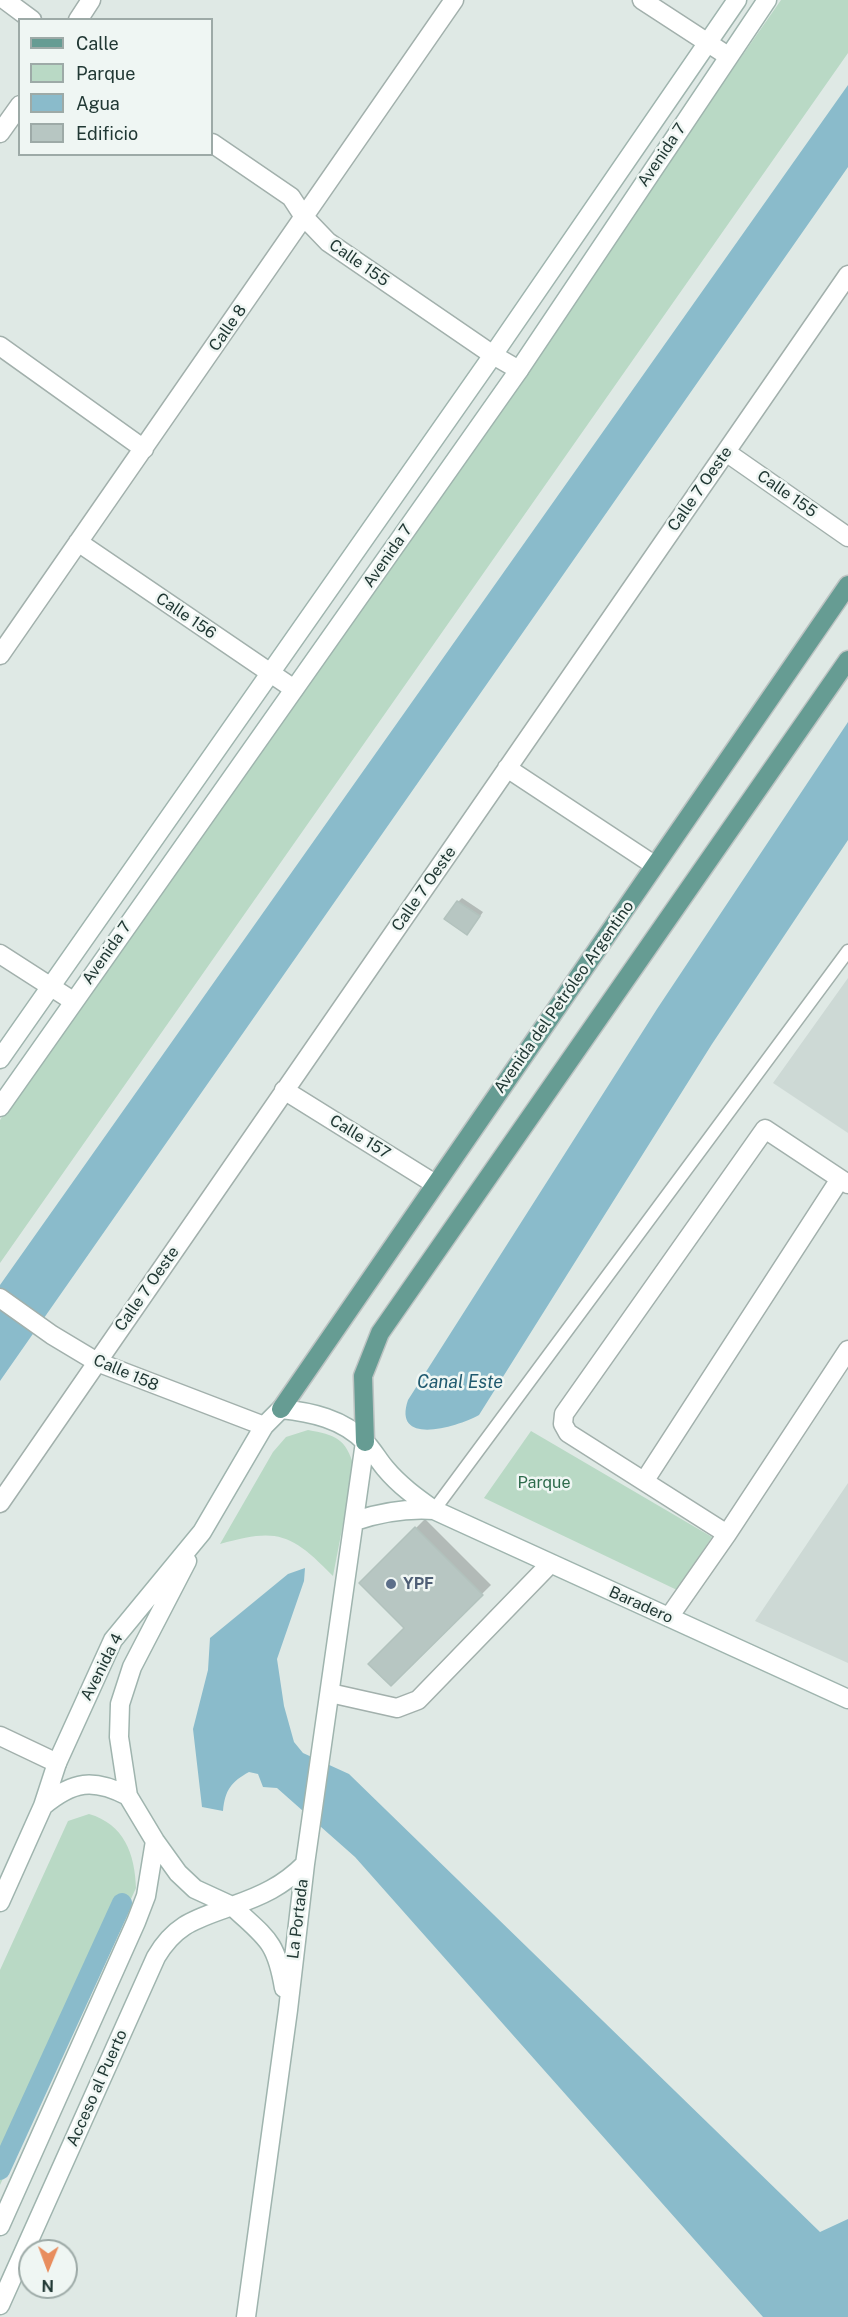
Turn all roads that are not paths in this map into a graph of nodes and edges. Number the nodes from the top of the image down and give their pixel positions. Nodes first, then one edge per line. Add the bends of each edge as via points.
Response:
1 (5, 0) edge
2 (91, 0) edge
3 (454, 0) edge
4 (642, 0) edge
5 (737, 0) edge
6 (768, 0) edge
7 (29, 18) edge
8 (79, 18) edge
9 (706, 44) junction
10 (728, 56) junction
11 (18, 108) edge
12 (0, 133) edge
13 (213, 144) edge
14 (304, 217) junction
15 (848, 275) edge
16 (0, 346) edge
17 (493, 355) junction
18 (519, 370) junction
19 (144, 449) junction
20 (726, 452) junction
21 (848, 537) edge
22 (78, 542) junction
23 (845, 594) edge
24 (0, 655) edge
25 (848, 660) edge
26 (270, 673) junction
27 (294, 690) junction
28 (507, 768) junction
29 (654, 865) junction
30 (848, 951) edge
31 (0, 954) edge
32 (50, 988) junction
33 (73, 1002) junction
34 (0, 1059) edge
35 (284, 1090) junction
36 (0, 1107) edge
37 (844, 1182) edge
38 (435, 1184) junction
39 (0, 1298) edge
40 (848, 1350) edge
41 (97, 1362) junction
42 (280, 1409) junction
43 (264, 1426) junction
44 (365, 1442) junction
45 (645, 1480) junction
46 (0, 1503) edge
47 (434, 1510) junction
48 (355, 1521) junction
49 (202, 1533) junction
50 (727, 1534) junction
51 (549, 1565) junction
52 (669, 1617) junction
53 (330, 1693) junction
54 (848, 1699) edge
55 (0, 1736) edge
56 (57, 1763) junction
57 (128, 1796) junction
58 (43, 1806) junction
59 (155, 1841) junction
60 (305, 1864) junction
61 (0, 1902) edge
62 (232, 1906) junction
63 (288, 2010) junction
64 (0, 2226) edge
65 (0, 2305) edge
66 (246, 2317) edge

1 - 7 main road
2 - 8 main road
3 - 14 main road, Calle 8
4 - 9 main road
5 - 9 main road, Avenida 7
6 - 10 main road, Avenida 7
9 - 10 main road
9 - 17 main road, Avenida 7
10 - 18 main road, Avenida 7
11 - 12 main road
13 - 14 main road, Calle 155 via 291,197
14 - 17 main road, Calle 155 via 328,242
14 - 19 main road, Calle 8
15 - 20 main road, Calle 7 Oeste
16 - 19 main road
17 - 18 main road, Calle 155
17 - 26 main road, Avenida 7
18 - 27 main road, Avenida 7
19 - 22 main road, Calle 8
20 - 21 main road, Calle 155
20 - 28 main road, Calle 7 Oeste
22 - 24 main road, Calle 8
22 - 26 main road, Calle 156
23 - 29 main road, Avenida del Petróleo Argentino
25 - 44 main road via 380,1334 363,1376
26 - 27 main road, Calle 156
26 - 32 main road, Avenida 7
27 - 33 main road, Avenida 7
28 - 29 main road
28 - 35 main road, Calle 7 Oeste
29 - 38 main road, Avenida del Petróleo Argentino
30 - 47 lane
31 - 32 main road
32 - 33 main road
32 - 34 main road, Avenida 7
33 - 36 main road, Avenida 7
35 - 38 main road, Calle 157
35 - 41 main road, Calle 7 Oeste
37 - 45 main road
37 - 45 main road via 765,1129 564,1414 563,1424 568,1433
38 - 42 main road, Avenida del Petróleo Argentino
39 - 41 main road, Calle 158
40 - 50 main road
41 - 43 main road, Calle 158
41 - 46 main road, Calle 7 Oeste
42 - 43 main road, Avenida 4
42 - 44 main road, Baradero via 327,1418
43 - 49 main road, Avenida 4
44 - 47 main road, Baradero via 384,1468
44 - 48 main road, La Portada
45 - 50 main road
47 - 48 main road, Baradero via 398,1510
47 - 51 main road, Baradero
48 - 53 main road, La Portada
49 - 56 main road, Avenida 4 via 113,1640
49 - 57 main road via 132,1667 120,1704 119,1737
50 - 52 main road
51 - 52 main road, Baradero
51 - 53 main road via 418,1700 397,1708
52 - 54 main road, Baradero
53 - 60 main road, La Portada
55 - 56 main road
56 - 58 main road, Avenida 4
57 - 58 main road via 107,1785 83,1784 61,1791
57 - 59 main road
58 - 61 main road, Avenida 4
59 - 62 main road via 195,1889
59 - 64 main road, Acceso al Puerto via 146,1896 136,1922
60 - 62 main road, Acceso al Puerto via 288,1881 266,1894
60 - 63 main road, La Portada
62 - 63 main road via 270,1942 279,1958
62 - 65 main road, Acceso al Puerto via 181,1926 167,1938
63 - 66 main road, La Portada

